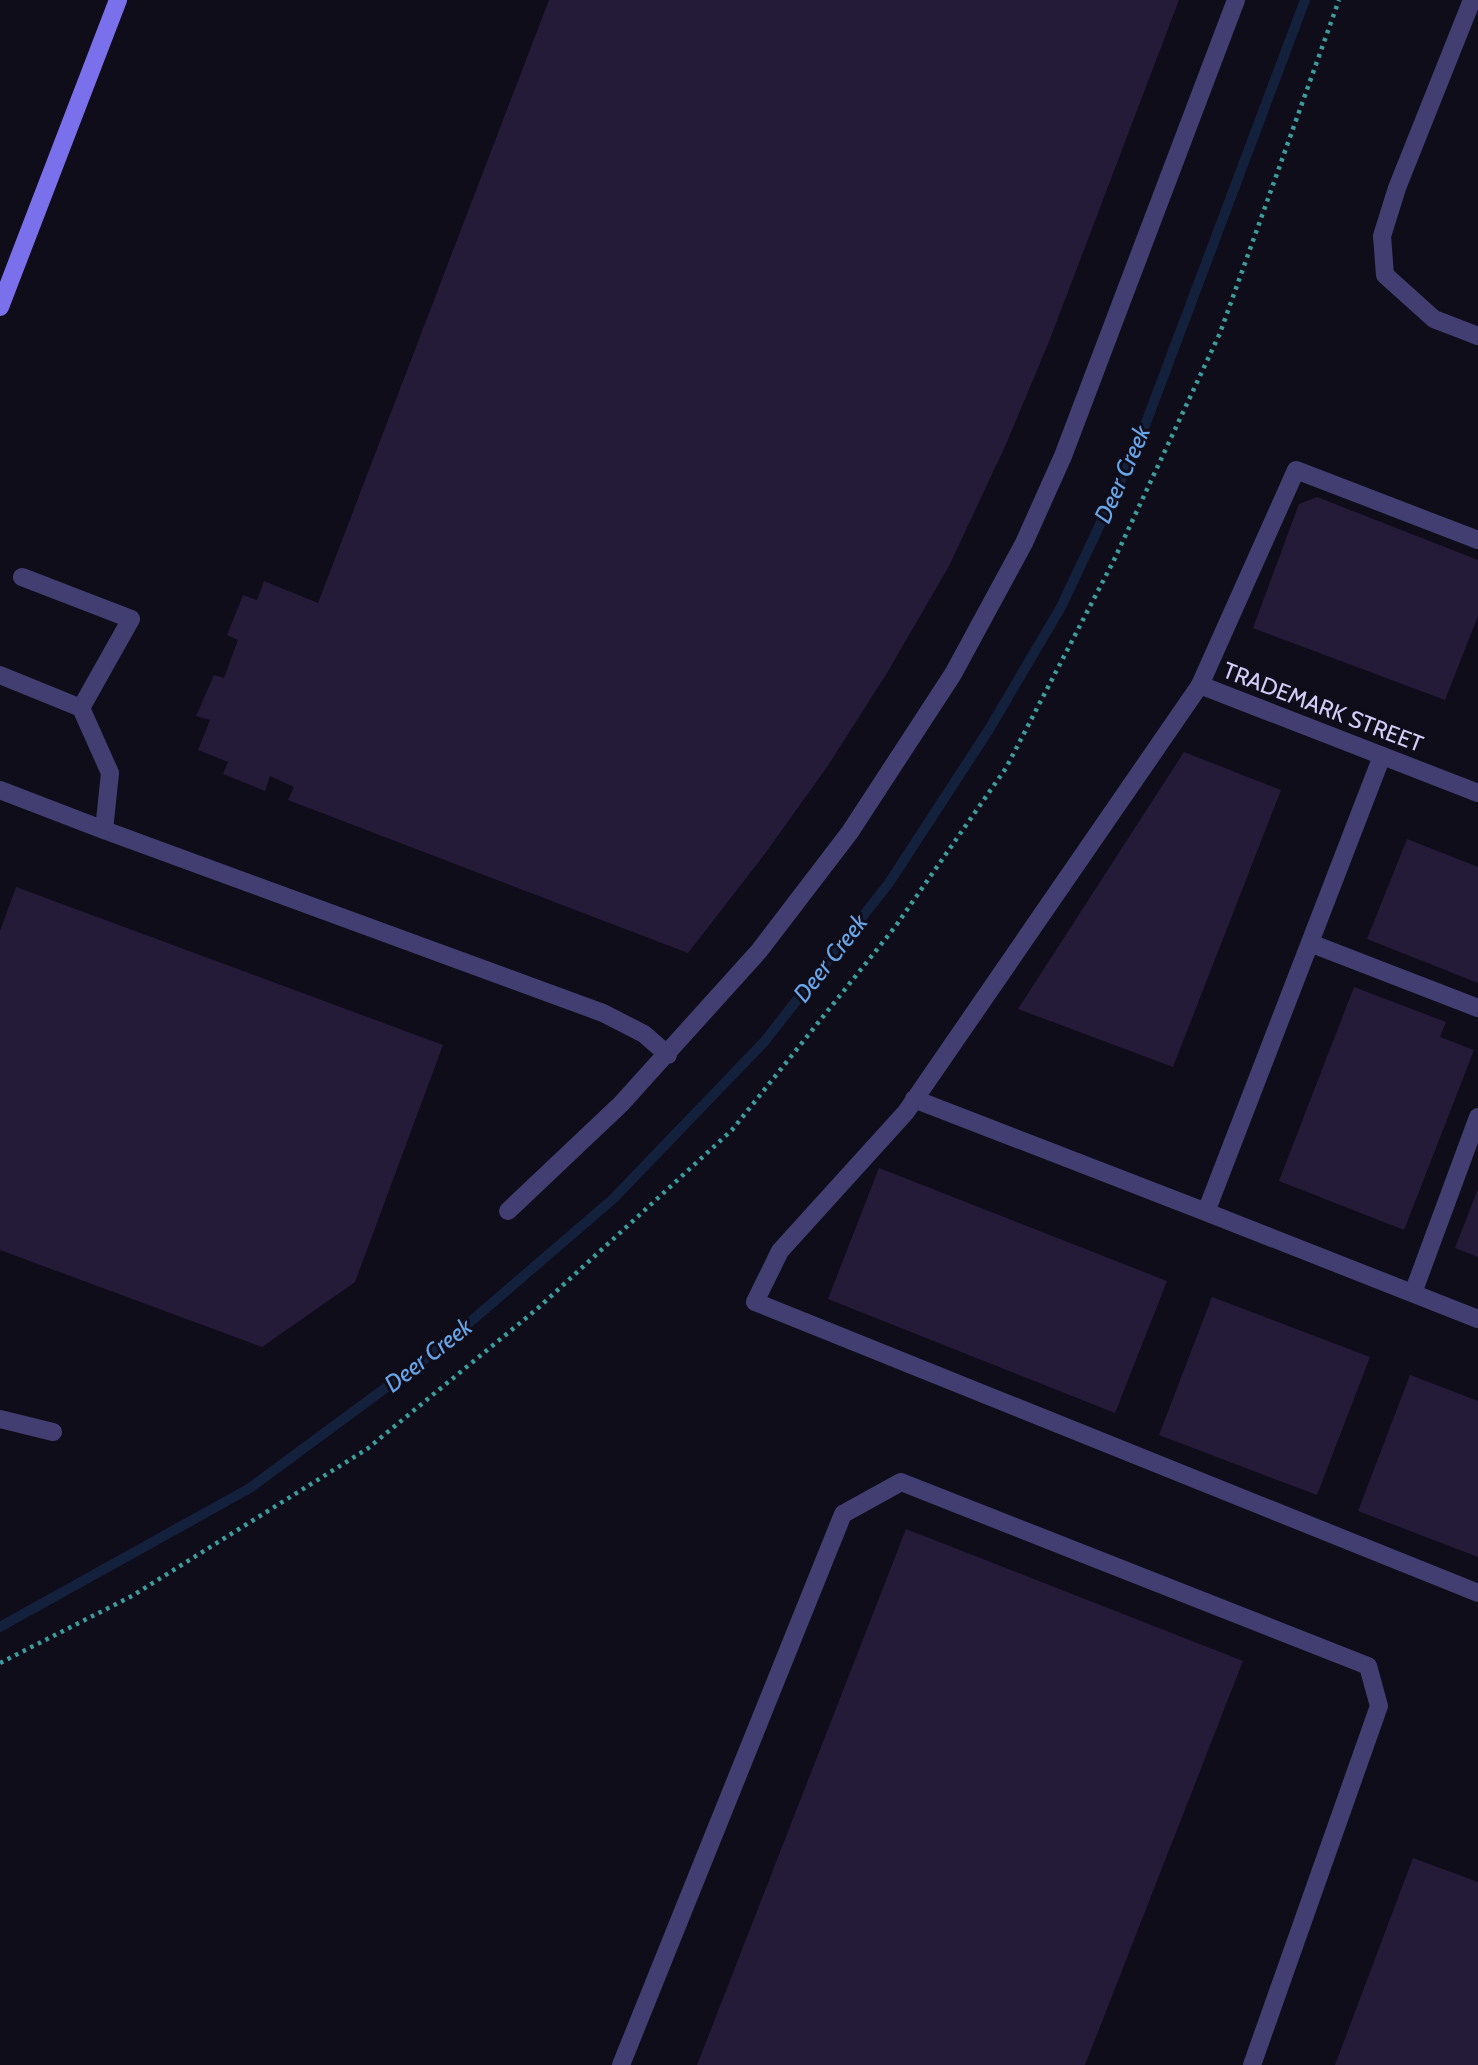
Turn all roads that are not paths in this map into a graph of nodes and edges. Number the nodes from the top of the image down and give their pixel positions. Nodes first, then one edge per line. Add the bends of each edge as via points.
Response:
1 (118, 0) edge
2 (1236, 0) edge
3 (1472, 0) edge
4 (5, 278) edge
5 (0, 307) edge
6 (1478, 336) edge
7 (1478, 540) edge
8 (22, 577) dead end
9 (0, 675) edge
10 (1200, 685) junction
11 (81, 708) junction
12 (1382, 755) junction
13 (0, 790) edge
14 (1478, 793) edge
15 (104, 830) junction
16 (1310, 943) junction
17 (1478, 1008) edge
18 (668, 1055) junction
19 (914, 1100) junction
20 (1478, 1117) edge
21 (508, 1212) dead end
22 (1206, 1212) junction
23 (1413, 1293) junction
24 (1478, 1319) edge
25 (0, 1419) edge
26 (53, 1432) dead end
27 (1478, 1593) edge
28 (621, 2065) edge
29 (1252, 2065) edge

1 - 4 street
2 - 18 street via 1073,430 991,609 903,755 850,832 759,951
3 - 6 street via 1382,236 1385,275 1434,320
4 - 5 street
7 - 10 street, TRADEMARK STREET via 1296,470
8 - 11 street via 131,619
9 - 11 street
10 - 12 street, TRADEMARK STREET
10 - 19 street
11 - 15 street via 110,773
12 - 14 street, TRADEMARK STREET
12 - 16 street
13 - 15 street
15 - 18 street via 603,1013 645,1034
16 - 17 street
16 - 22 street
18 - 21 street
19 - 22 street
19 - 27 street via 780,1251 755,1302
20 - 23 street
22 - 23 street
23 - 24 street
25 - 26 street
28 - 29 street via 843,1514 901,1482 1368,1666 1379,1706

